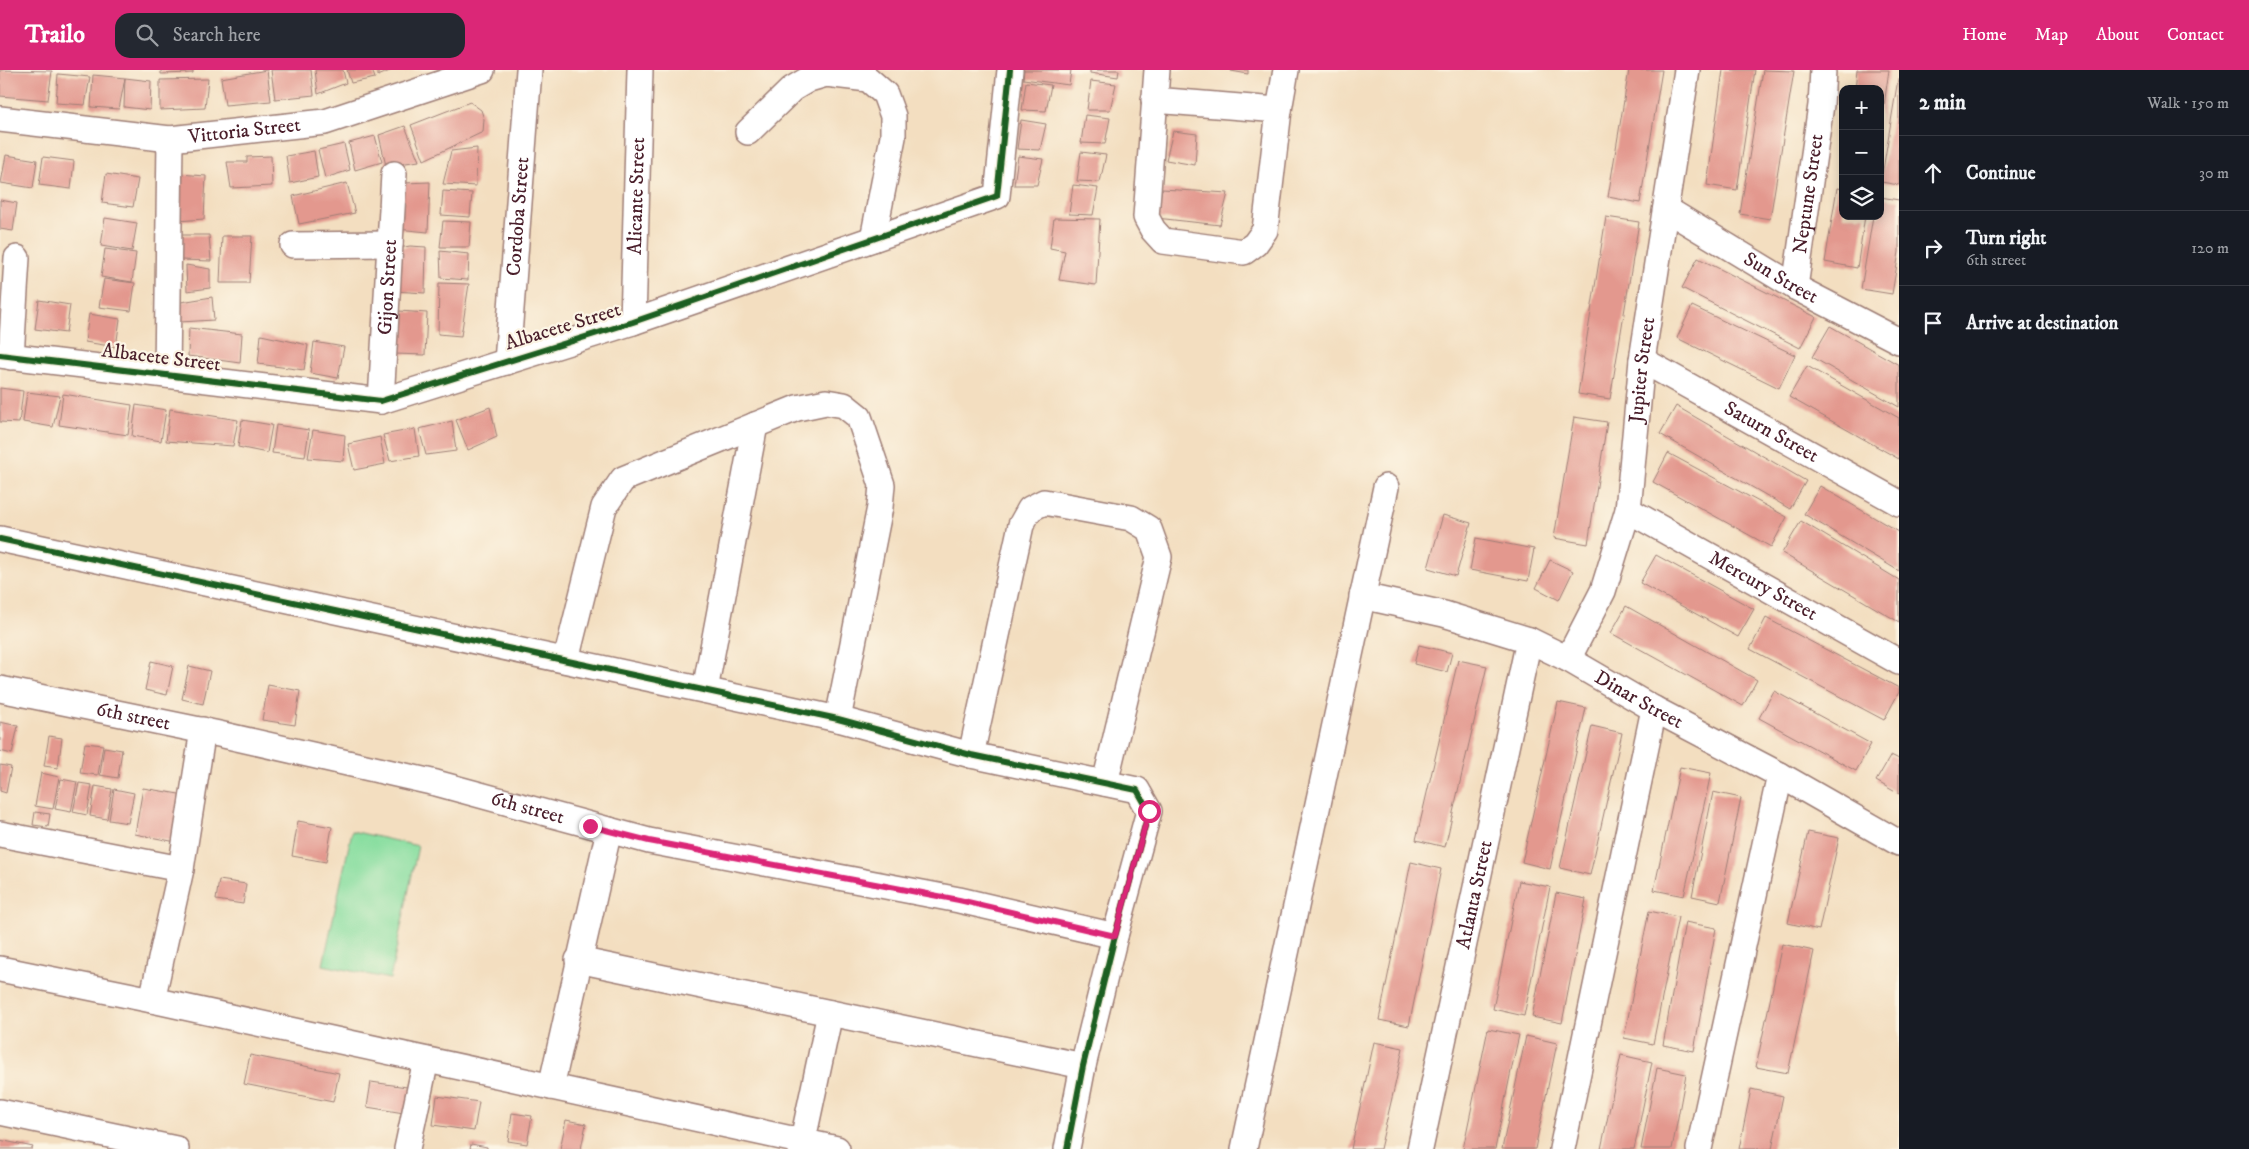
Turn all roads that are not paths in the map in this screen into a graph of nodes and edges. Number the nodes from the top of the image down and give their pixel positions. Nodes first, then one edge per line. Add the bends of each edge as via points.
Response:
1 (482, 70) edge
2 (529, 70) edge
3 (640, 70) edge
4 (1010, 70) edge
5 (1157, 70) edge
6 (1286, 70) edge
7 (1687, 70) edge
8 (1823, 70) edge
9 (1154, 100) junction
10 (1279, 110) junction
11 (0, 119) edge
12 (748, 132) dead end
13 (170, 139) junction
14 (394, 174) dead end
15 (1666, 210) junction
16 (873, 239) junction
17 (390, 244) junction
18 (293, 245) dead end
19 (17, 258) dead end
20 (1794, 287) junction
21 (633, 322) junction
22 (1899, 340) edge
23 (6, 356) edge
24 (1642, 360) junction
25 (507, 362) junction
26 (166, 375) junction
27 (381, 401) junction
28 (756, 425) junction
29 (1386, 487) dead end
30 (1899, 503) edge
31 (1628, 510) junction
32 (0, 539) edge
33 (1362, 596) junction
34 (1529, 640) junction
35 (1568, 659) junction
36 (566, 660) junction
37 (1899, 662) edge
38 (0, 689) edge
39 (705, 690) junction
40 (1654, 709) junction
41 (838, 719) junction
42 (202, 730) junction
43 (972, 755) junction
44 (1780, 775) junction
45 (1105, 783) junction
46 (609, 830) junction
47 (0, 834) edge
48 (1899, 843) edge
49 (181, 869) junction
50 (1115, 936) junction
51 (578, 960) junction
52 (0, 969) edge
53 (152, 1000) junction
54 (830, 1013) junction
55 (426, 1060) junction
56 (1084, 1066) junction
57 (551, 1087) junction
58 (0, 1112) edge
59 (802, 1145) edge
60 (176, 1149) edge
61 (407, 1149) edge
62 (837, 1149) edge
63 (1067, 1149) edge
64 (1244, 1149) edge
65 (1420, 1149) edge
66 (1562, 1149) edge
67 (1699, 1149) edge

1 - 13 street, Vittoria Street via 325,122
2 - 25 street, Cordoba Street
3 - 21 street, Alicante Street
4 - 16 street, Albacete Street via 997,196
5 - 9 street
6 - 10 street
7 - 15 street, Jupiter Street
8 - 20 street, Neptune Street via 1821,105
9 - 10 street
9 - 10 street via 1146,217 1153,230 1163,241 1244,252 1265,230
11 - 13 street, Vittoria Street
12 - 16 street via 792,88 810,78 826,74 868,79 885,94 893,116 893,137
13 - 26 street
14 - 17 street, Gijon Street
15 - 20 street, Sun Street
15 - 24 street, Jupiter Street
16 - 21 street, Albacete Street
17 - 18 street
17 - 27 street, Gijon Street
19 - 23 street
20 - 22 street, Sun Street
21 - 25 street, Albacete Street
23 - 26 street, Albacete Street
24 - 30 street, Saturn Street
24 - 31 street, Jupiter Street
25 - 27 street, Albacete Street
26 - 27 street, Albacete Street
28 - 36 street via 623,479 604,507
28 - 39 street
28 - 41 street via 797,408 826,402 844,405 859,417 882,485
29 - 33 street
31 - 35 street, Jupiter Street via 1603,591
31 - 37 street, Mercury Street
32 - 36 street
33 - 34 street, Dinar Street via 1444,614
33 - 64 street
34 - 35 street, Dinar Street
34 - 65 street, Atlanta Street
35 - 40 street, Dinar Street
36 - 39 street
38 - 42 street, 6th street
39 - 41 street
40 - 44 street, Dinar Street
40 - 66 street
41 - 43 street
42 - 46 street, 6th street via 436,783
42 - 49 street
43 - 45 street
43 - 45 street via 1021,525 1030,509 1044,502 1131,518 1149,529 1159,557
44 - 48 street, Dinar Street
44 - 67 street
45 - 50 street via 1137,790 1149,811
46 - 50 street, 6th street via 649,841 959,900
46 - 51 street
47 - 49 street
49 - 53 street
50 - 56 street
51 - 54 street
51 - 57 street
52 - 53 street
53 - 55 street
54 - 56 street
54 - 59 street
55 - 57 street
55 - 61 street
56 - 63 street
57 - 59 street
58 - 60 street
59 - 62 street

